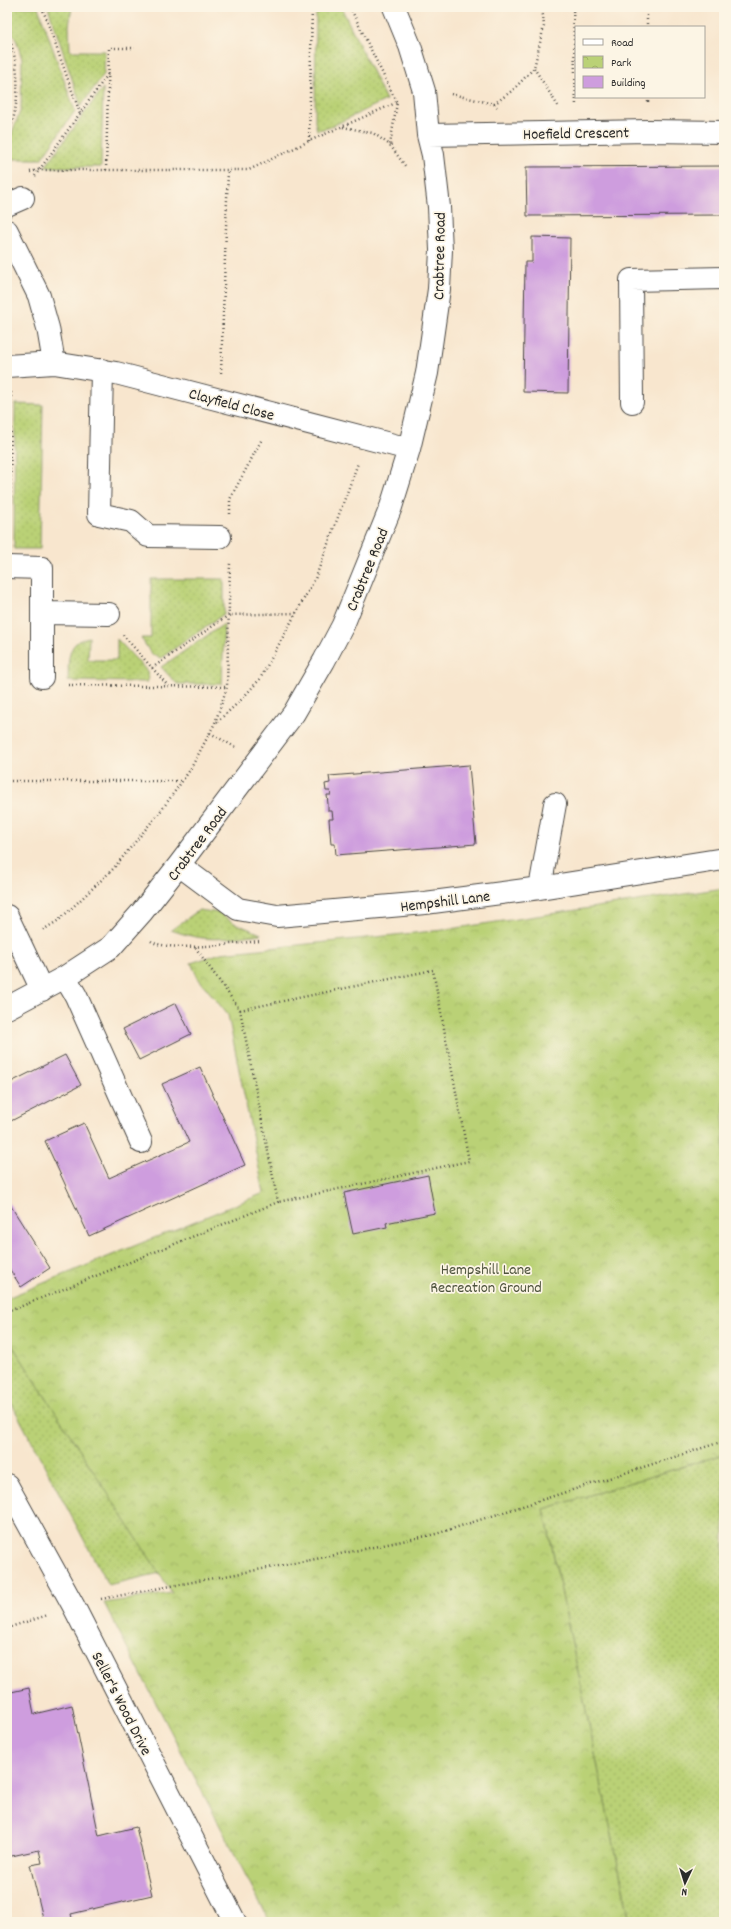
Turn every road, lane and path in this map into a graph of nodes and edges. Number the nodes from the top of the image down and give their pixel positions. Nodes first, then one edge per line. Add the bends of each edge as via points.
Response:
1 (42, 7) edge
2 (312, 7) edge
3 (350, 7) edge
4 (394, 7) edge
5 (542, 7) edge
6 (573, 7) edge
7 (647, 7) edge
8 (647, 26) edge
9 (7, 33) edge
10 (135, 48) dead end
11 (534, 68) junction
12 (575, 70) edge
13 (108, 74) junction
14 (424, 91) junction
15 (576, 98) edge
16 (398, 103) junction
17 (494, 104) junction
18 (80, 114) junction
19 (342, 127) junction
20 (724, 132) edge
21 (503, 133) junction
22 (577, 133) junction
23 (428, 135) junction
24 (7, 136) edge
25 (309, 141) junction
26 (390, 145) junction
27 (38, 170) junction
28 (106, 170) junction
29 (228, 170) junction
30 (26, 172) dead end
31 (411, 173) dead end
32 (15, 201) edge
33 (7, 231) edge
34 (724, 278) edge
35 (54, 363) junction
36 (9, 366) edge
37 (102, 370) junction
38 (220, 400) junction
39 (632, 402) dead end
40 (278, 415) junction
41 (366, 438) junction
42 (409, 449) junction
43 (225, 529) joint
44 (230, 560) dead end
45 (8, 567) edge
46 (43, 613) junction
47 (296, 613) junction
48 (109, 614) joint
49 (229, 614) junction
50 (152, 668) junction
51 (42, 678) joint
52 (169, 687) junction
53 (227, 687) junction
54 (215, 723) junction
55 (7, 781) edge
56 (183, 781) junction
57 (555, 804) dead end
58 (724, 858) edge
59 (180, 865) junction
60 (540, 888) junction
61 (7, 916) edge
62 (130, 925) junction
63 (261, 941) dead end
64 (20, 944) junction
65 (195, 947) junction
66 (65, 977) junction
67 (42, 990) junction
68 (7, 1008) edge
69 (240, 1010) junction
70 (141, 1142) dead end
71 (278, 1202) junction
72 (7, 1312) edge
73 (724, 1441) edge
74 (7, 1485) edge
75 (73, 1605) junction
76 (7, 1628) edge
77 (235, 1922) edge

1 - 18 path
2 - 25 path
3 - 16 path
4 - 14 street, Crabtree Road
5 - 11 path via 544,26
6 - 12 path
7 - 8 path
9 - 24 path via 16,59 17,76 16,109
10 - 13 path via 109,48
11 - 17 path via 513,90
11 - 22 path
13 - 18 path
13 - 28 path
14 - 16 path
14 - 17 path via 459,95
14 - 23 street, Crabtree Road
15 - 22 path
16 - 19 path
16 - 26 path
17 - 21 path via 501,113
18 - 27 path
19 - 25 path
19 - 26 path via 373,133
20 - 22 street, Hoefield Crescent
21 - 22 street, Hoefield Crescent
21 - 23 street, Hoefield Crescent
23 - 42 street, Crabtree Road via 439,207 439,289 427,373
25 - 29 path via 249,170
26 - 31 path
27 - 28 path
27 - 30 path
27 - 32 path
28 - 29 path
29 - 38 path
33 - 35 street via 39,296
34 - 39 street via 631,280
35 - 36 street, Clayfield Close
35 - 37 street, Clayfield Close
36 - 45 path
37 - 38 street, Clayfield Close
37 - 43 street via 99,514 131,521 148,536
38 - 40 street, Clayfield Close
40 - 41 street, Clayfield Close
40 - 43 path via 255,449 230,499
41 - 42 street, Clayfield Close
41 - 47 path via 315,579
42 - 59 street, Crabtree Road via 391,508 365,573 343,625 324,661 294,712
44 - 49 path
45 - 46 street via 42,568
46 - 48 street
46 - 51 street
47 - 49 path
47 - 54 path via 260,679
48 - 50 path via 122,634
49 - 50 path
49 - 53 path
50 - 52 path
51 - 52 path via 51,685
52 - 53 path
53 - 54 path
54 - 56 path
55 - 56 path
56 - 64 path via 123,857 96,886 60,920
57 - 60 street
58 - 60 street, Hempshill Lane
59 - 60 street, Hempshill Lane via 238,909 277,916 425,903
59 - 62 street, Crabtree Road
61 - 64 street
62 - 65 path via 157,945
62 - 66 street, Crabtree Road via 111,947
63 - 65 path
64 - 67 street
65 - 69 path
66 - 67 street, Crabtree Road
66 - 70 street via 76,996
67 - 68 street, Crabtree Road
69 - 71 path
69 - 71 path via 433,970 469,1161
71 - 72 path
73 - 75 path via 436,1534
74 - 75 street, Seller's Wood Drive
75 - 76 path
75 - 77 street, Seller's Wood Drive

